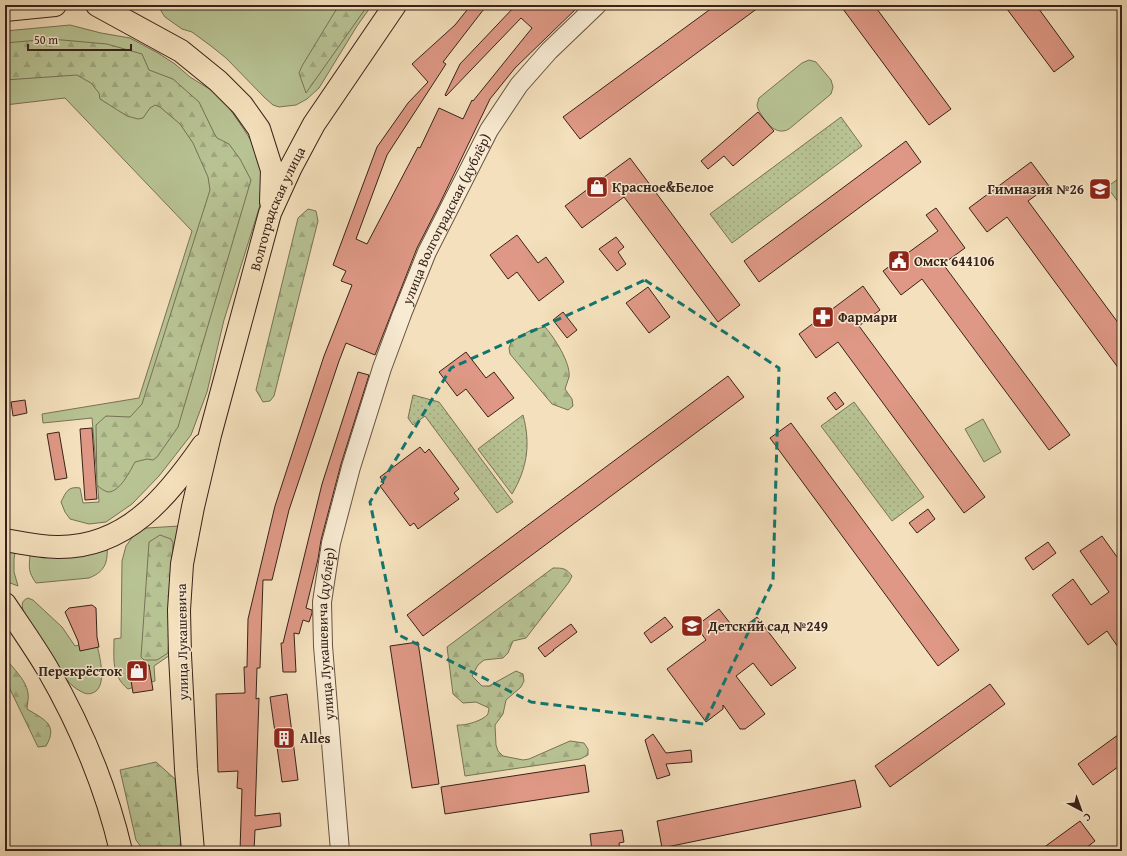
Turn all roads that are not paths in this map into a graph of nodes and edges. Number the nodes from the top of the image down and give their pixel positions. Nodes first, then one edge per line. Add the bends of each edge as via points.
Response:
1 (55, 5) edge
2 (97, 5) edge
3 (395, 5) edge
4 (597, 5) edge
5 (5, 10) edge
6 (270, 213) junction
7 (210, 435) junction
8 (351, 467) joint
9 (5, 540) edge
10 (5, 604) edge
11 (121, 851) edge
12 (193, 851) edge
13 (340, 851) edge

1 - 5 main road
2 - 6 main road via 181,51 218,81 242,105 259,129 272,170
3 - 6 main road, Волгоградская улица via 314,124
4 - 8 street, улица Волгоградская (дублёр) via 549,51 519,85 489,130 427,252 382,368
6 - 7 main road, Волгоградская улица
7 - 9 main road via 161,500 122,530 104,539 82,545 57,547
7 - 12 main road, улица Лукашевича via 182,564 179,610 186,769
8 - 13 street, улица Лукашевича (дублёр) via 331,543 322,602 323,646
10 - 11 main road via 46,668 73,717 94,763 109,805

